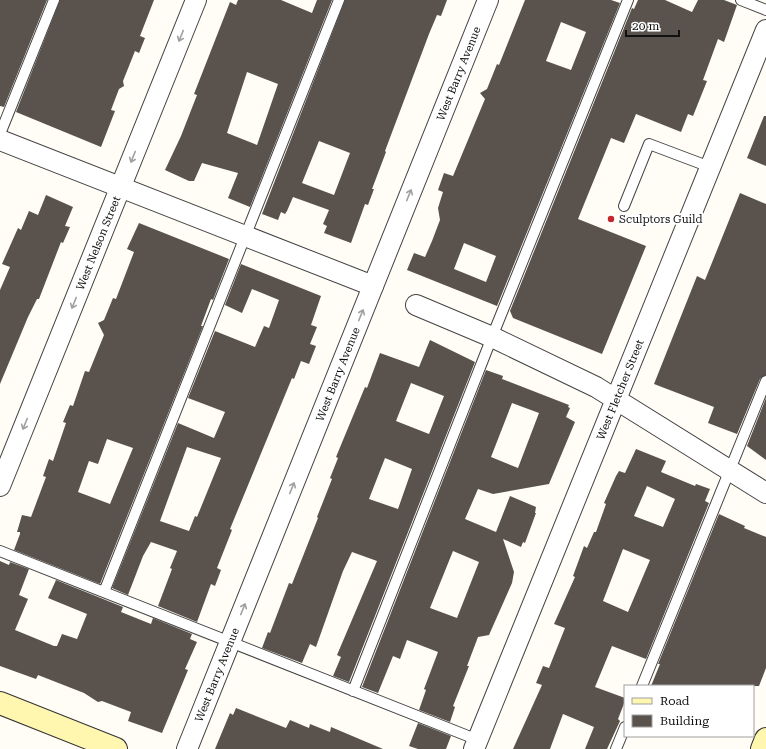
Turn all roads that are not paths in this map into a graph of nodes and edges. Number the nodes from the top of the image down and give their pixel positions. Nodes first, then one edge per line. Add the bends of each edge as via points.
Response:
1 (54, 0) edge
2 (196, 0) edge
3 (339, 0) edge
4 (488, 0) edge
5 (628, 0) edge
6 (741, 0) edge
7 (766, 10) edge
8 (766, 30) edge
9 (0, 134) edge
10 (0, 140) edge
11 (710, 168) junction
12 (121, 187) junction
13 (624, 206) dead end
14 (244, 236) junction
15 (373, 286) junction
16 (416, 305) dead end
17 (492, 336) junction
18 (766, 381) edge
19 (616, 400) junction
20 (730, 469) junction
21 (0, 486) edge
22 (766, 493) edge
23 (0, 551) edge
24 (104, 592) junction
25 (230, 642) junction
26 (642, 685) edge
27 (353, 691) junction
28 (0, 703) edge
29 (624, 729) edge
30 (766, 739) edge
31 (476, 744) edge
32 (116, 749) edge
33 (187, 749) edge
34 (616, 749) edge
35 (762, 749) edge

1 - 9 lane
2 -> 12 street, West Nelson Street
3 - 14 lane
15 -> 4 street, West Barry Avenue
5 - 17 lane
6 - 7 lane
8 - 11 street, West Fletcher Street
10 - 12 street
11 - 13 lane via 649,144
11 - 19 street, West Fletcher Street
12 - 14 street
12 -> 21 street, West Nelson Street
14 - 15 street
14 - 24 lane
25 -> 15 street, West Barry Avenue
16 - 17 street
17 - 19 street via 596,387
17 - 27 lane
18 - 20 lane
19 - 20 street
19 - 31 street, West Fletcher Street
20 - 22 street
20 - 26 lane
23 - 24 lane
24 - 25 lane
25 - 27 lane
25 - 33 street, West Barry Avenue
27 - 31 lane
28 - 32 street
29 - 34 lane
30 - 35 street

